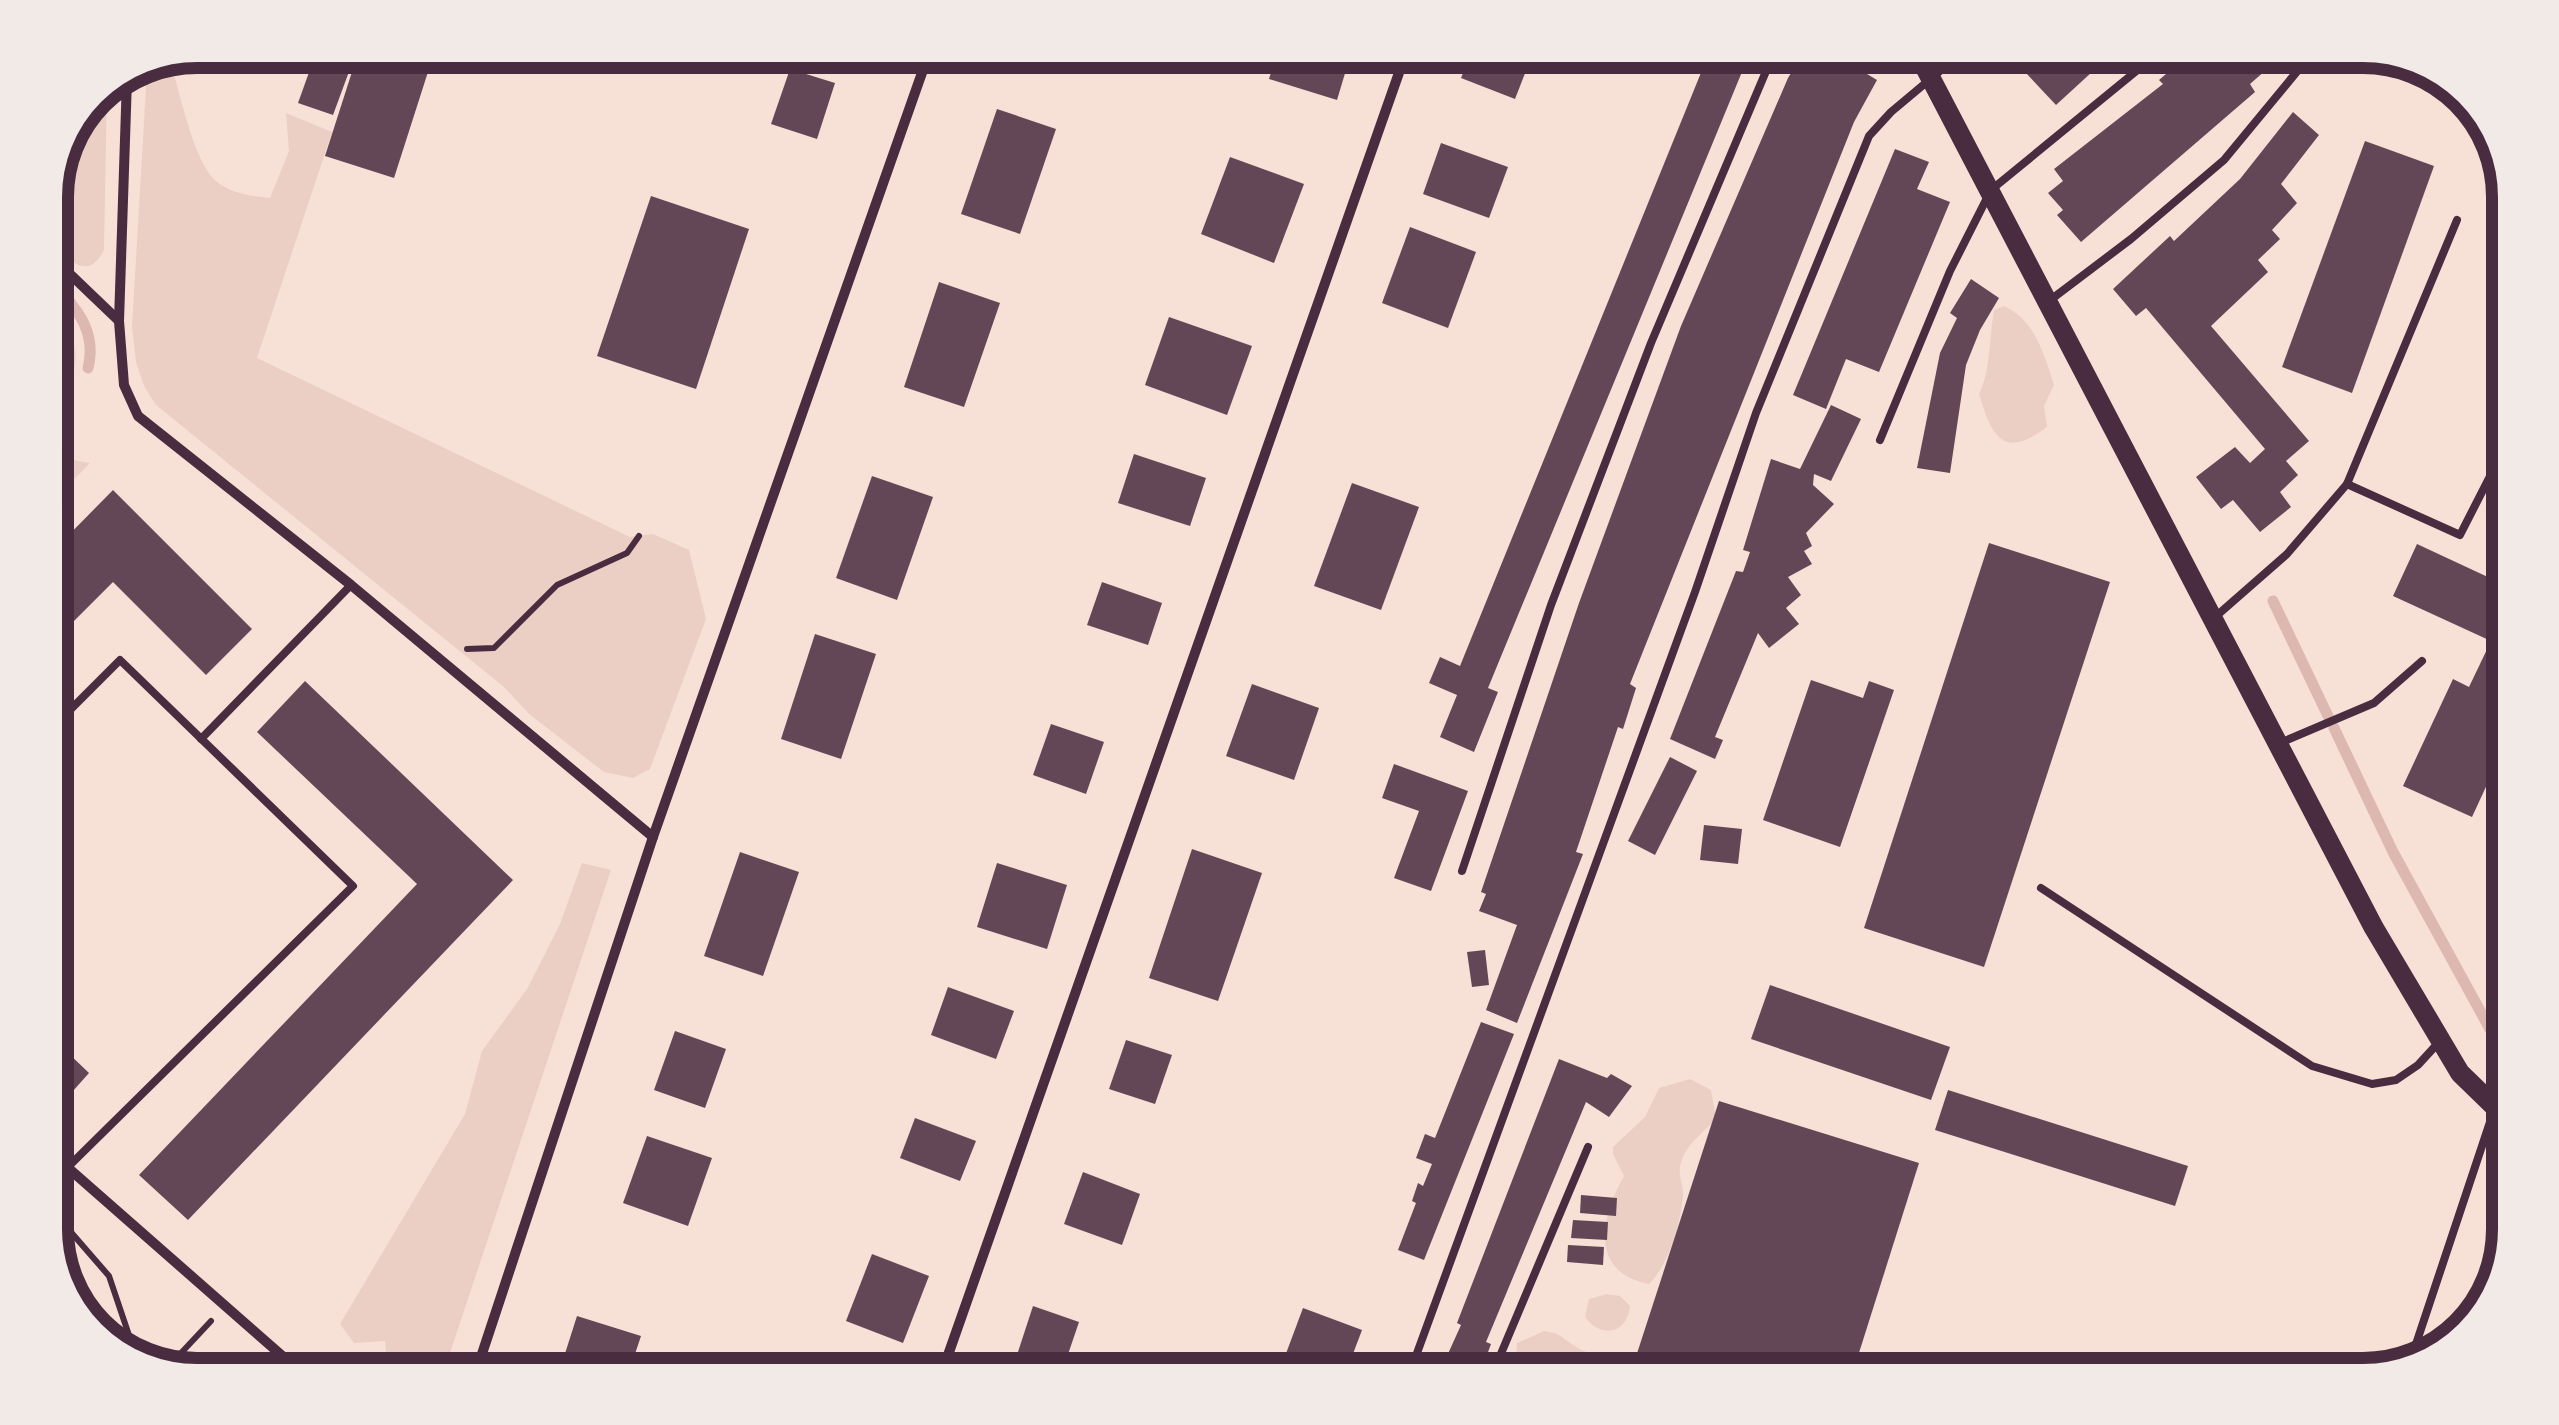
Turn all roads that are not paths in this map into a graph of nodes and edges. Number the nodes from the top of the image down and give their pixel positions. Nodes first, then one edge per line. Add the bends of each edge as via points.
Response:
1 (924, 67) edge
2 (1401, 67) edge
3 (1768, 67) edge
4 (1925, 67) edge
5 (1946, 67) edge
6 (2141, 67) edge
7 (2300, 67) edge
8 (1932, 80) junction
9 (127, 89) edge
10 (1992, 190) junction
11 (2457, 220) dead end
12 (68, 272) edge
13 (2050, 301) junction
14 (119, 321) junction
15 (1880, 440) dead end
16 (2491, 474) edge
17 (2347, 484) junction
18 (351, 585) junction
19 (2214, 618) junction
20 (2422, 661) dead end
21 (68, 712) edge
22 (200, 739) junction
23 (2280, 743) junction
24 (653, 837) junction
25 (1462, 871) dead end
26 (2041, 888) dead end
27 (2440, 1041) junction
28 (2492, 1103) edge
29 (2492, 1139) edge
30 (1588, 1147) dead end
31 (69, 1166) joint
32 (2416, 1346) edge
33 (285, 1358) edge
34 (481, 1358) edge
35 (947, 1358) edge
36 (1416, 1358) edge
37 (1499, 1358) edge

1 - 24 street
2 - 35 street
3 - 25 lane via 1651,343 1551,605
4 - 8 main road
5 - 8 lane
6 - 10 lane
7 - 13 lane via 2224,160
8 - 10 main road
8 - 36 lane via 1869,136 1756,413
9 - 14 street
10 - 13 main road
10 - 15 lane via 1950,271
11 - 17 lane
12 - 14 street
13 - 19 main road
14 - 18 street via 124,385 138,416
16 - 17 lane via 2460,536
17 - 19 lane via 2287,554
18 - 22 lane
18 - 24 street
19 - 23 main road
20 - 23 lane via 2374,702
21 - 22 lane via 120,660
22 - 31 lane via 353,886
23 - 27 main road
24 - 34 street
26 - 27 lane via 2312,1066 2372,1084 2396,1080
27 - 28 main road via 2460,1073
29 - 32 lane
30 - 37 lane
31 - 33 street

